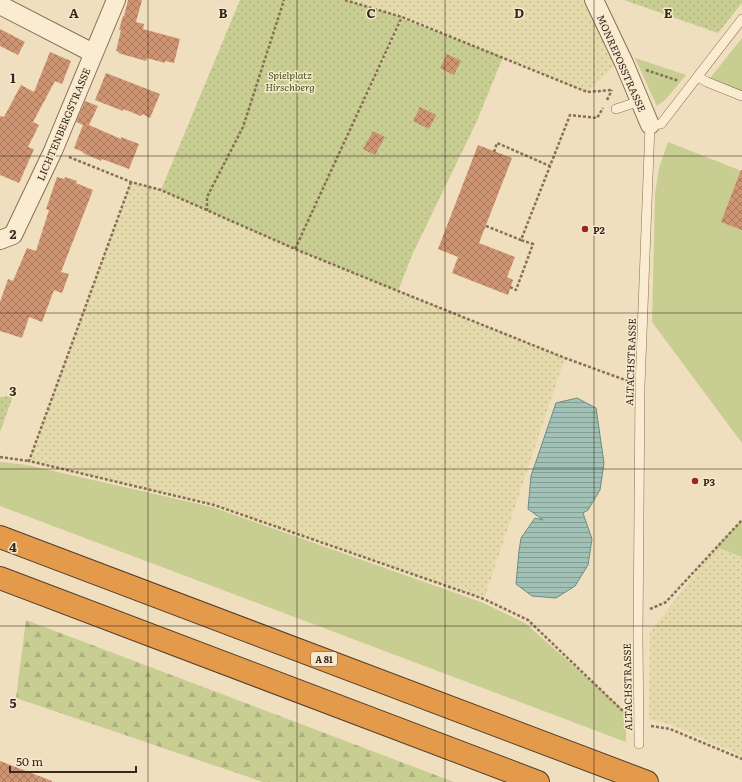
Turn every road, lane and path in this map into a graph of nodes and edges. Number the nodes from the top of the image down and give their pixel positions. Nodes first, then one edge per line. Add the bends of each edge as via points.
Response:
1 (116, 0) edge
2 (284, 0) edge
3 (345, 0) edge
4 (594, 0) edge
5 (0, 5) edge
6 (402, 17) junction
7 (742, 19) edge
8 (93, 54) junction
9 (624, 63) junction
10 (698, 77) junction
11 (691, 86) junction
12 (742, 96) edge
13 (640, 101) junction
14 (616, 109) dead end
15 (650, 125) junction
16 (53, 151) junction
17 (494, 152) dead end
18 (550, 166) junction
19 (131, 182) junction
20 (207, 211) junction
21 (486, 226) dead end
22 (0, 240) edge
23 (521, 240) junction
24 (296, 249) junction
25 (510, 288) dead end
26 (640, 386) junction
27 (0, 457) edge
28 (29, 461) junction
29 (742, 520) edge
30 (0, 537) edge
31 (0, 578) edge
32 (638, 615) junction
33 (639, 725) junction
34 (639, 744) dead end
35 (742, 759) edge
36 (538, 782) edge
37 (647, 782) edge

1 - 8 street, LICHTENBERGSTRASSE
2 - 20 path via 243,127 207,197
3 - 6 path
4 - 9 street, MONREPOSSTRASSE
5 - 8 street
6 - 18 path via 587,92 612,90 597,118 570,115
6 - 24 path
7 - 10 lane
8 - 16 street, LICHTENBERGSTRASSE
9 - 11 path
9 - 13 street, MONREPOSSTRASSE
10 - 11 lane
10 - 12 lane
11 - 15 lane via 662,124
13 - 14 lane
13 - 15 street, MONREPOSSTRASSE
15 - 26 lane, ALTACHSTRASSE
16 - 19 path
16 - 22 street, LICHTENBERGSTRASSE via 13,235
17 - 18 path via 497,143
18 - 23 path
19 - 20 path via 161,190
19 - 28 path
20 - 24 path
21 - 23 path
23 - 25 path via 533,244 516,290
24 - 26 path
26 - 32 lane, ALTACHSTRASSE
27 - 28 path
28 - 33 path via 214,505 484,600 528,620
29 - 32 path via 666,602
30 - 37 highway, A 81
31 - 36 highway
32 - 33 lane, ALTACHSTRASSE
33 - 34 lane, ALTACHSTRASSE
33 - 35 path via 670,729

